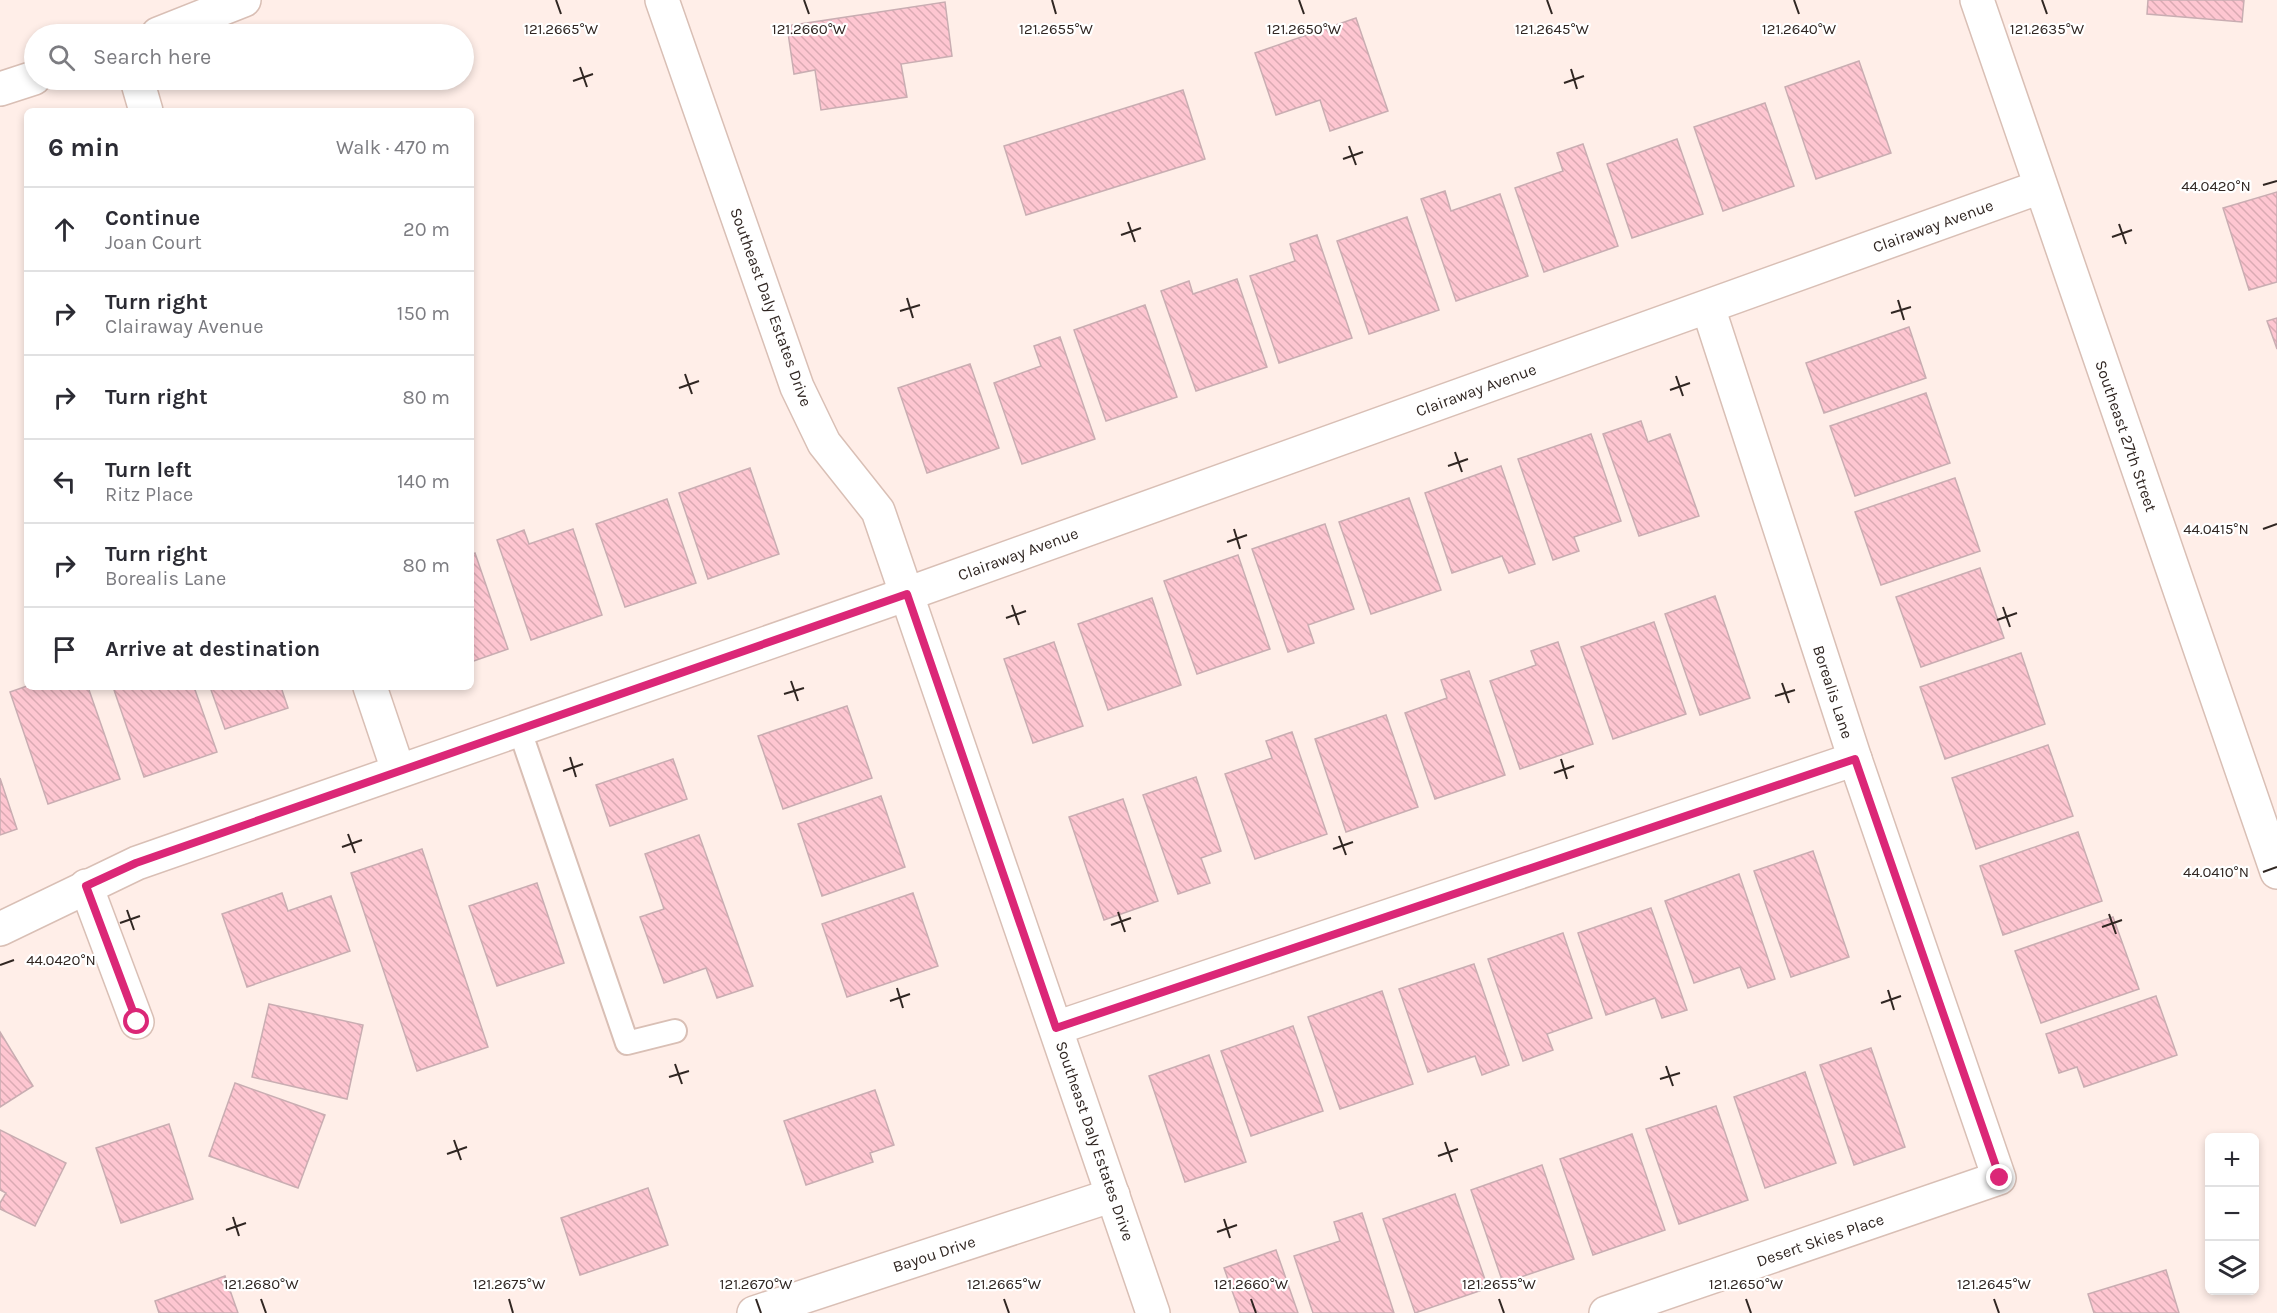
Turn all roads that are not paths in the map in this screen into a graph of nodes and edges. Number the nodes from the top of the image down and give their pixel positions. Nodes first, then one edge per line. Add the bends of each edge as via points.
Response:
1 (244, 0) edge
2 (662, 0) edge
3 (1977, 0) edge
4 (183, 24) edge
5 (24, 81) edge
6 (0, 89) edge
7 (140, 90) edge
8 (145, 108) edge
9 (2040, 187) junction
10 (1708, 307) junction
11 (907, 594) junction
12 (371, 690) edge
13 (519, 728) junction
14 (1855, 759) junction
15 (398, 770) junction
16 (2277, 872) edge
17 (86, 886) junction
18 (0, 929) edge
19 (137, 1022) dead end
20 (1056, 1028) junction
21 (675, 1031) dead end
22 (2000, 1178) joint
23 (1113, 1195) junction
24 (754, 1313) edge
25 (1153, 1313) edge
26 (1606, 1313) edge

1 - 4 street
2 - 11 street, Southeast Daly Estates Drive via 797,387 824,443 878,511
3 - 9 street, Southeast 27th Street
5 - 6 street
7 - 8 street
9 - 10 street, Clairaway Avenue
9 - 16 street, Southeast 27th Street
10 - 11 street, Clairaway Avenue
10 - 14 street, Borealis Lane
11 - 13 street, Clairaway Avenue
11 - 20 street, Southeast Daly Estates Drive
12 - 15 street
13 - 15 street, Clairaway Avenue
13 - 21 lane via 627,1042
14 - 20 street
14 - 22 street, Borealis Lane
15 - 17 street, Clairaway Avenue via 136,863
17 - 18 street, Clairaway Avenue
17 - 19 street
20 - 23 street, Southeast Daly Estates Drive
22 - 26 street, Desert Skies Place
23 - 24 street, Bayou Drive
23 - 25 street, Southeast Daly Estates Drive

